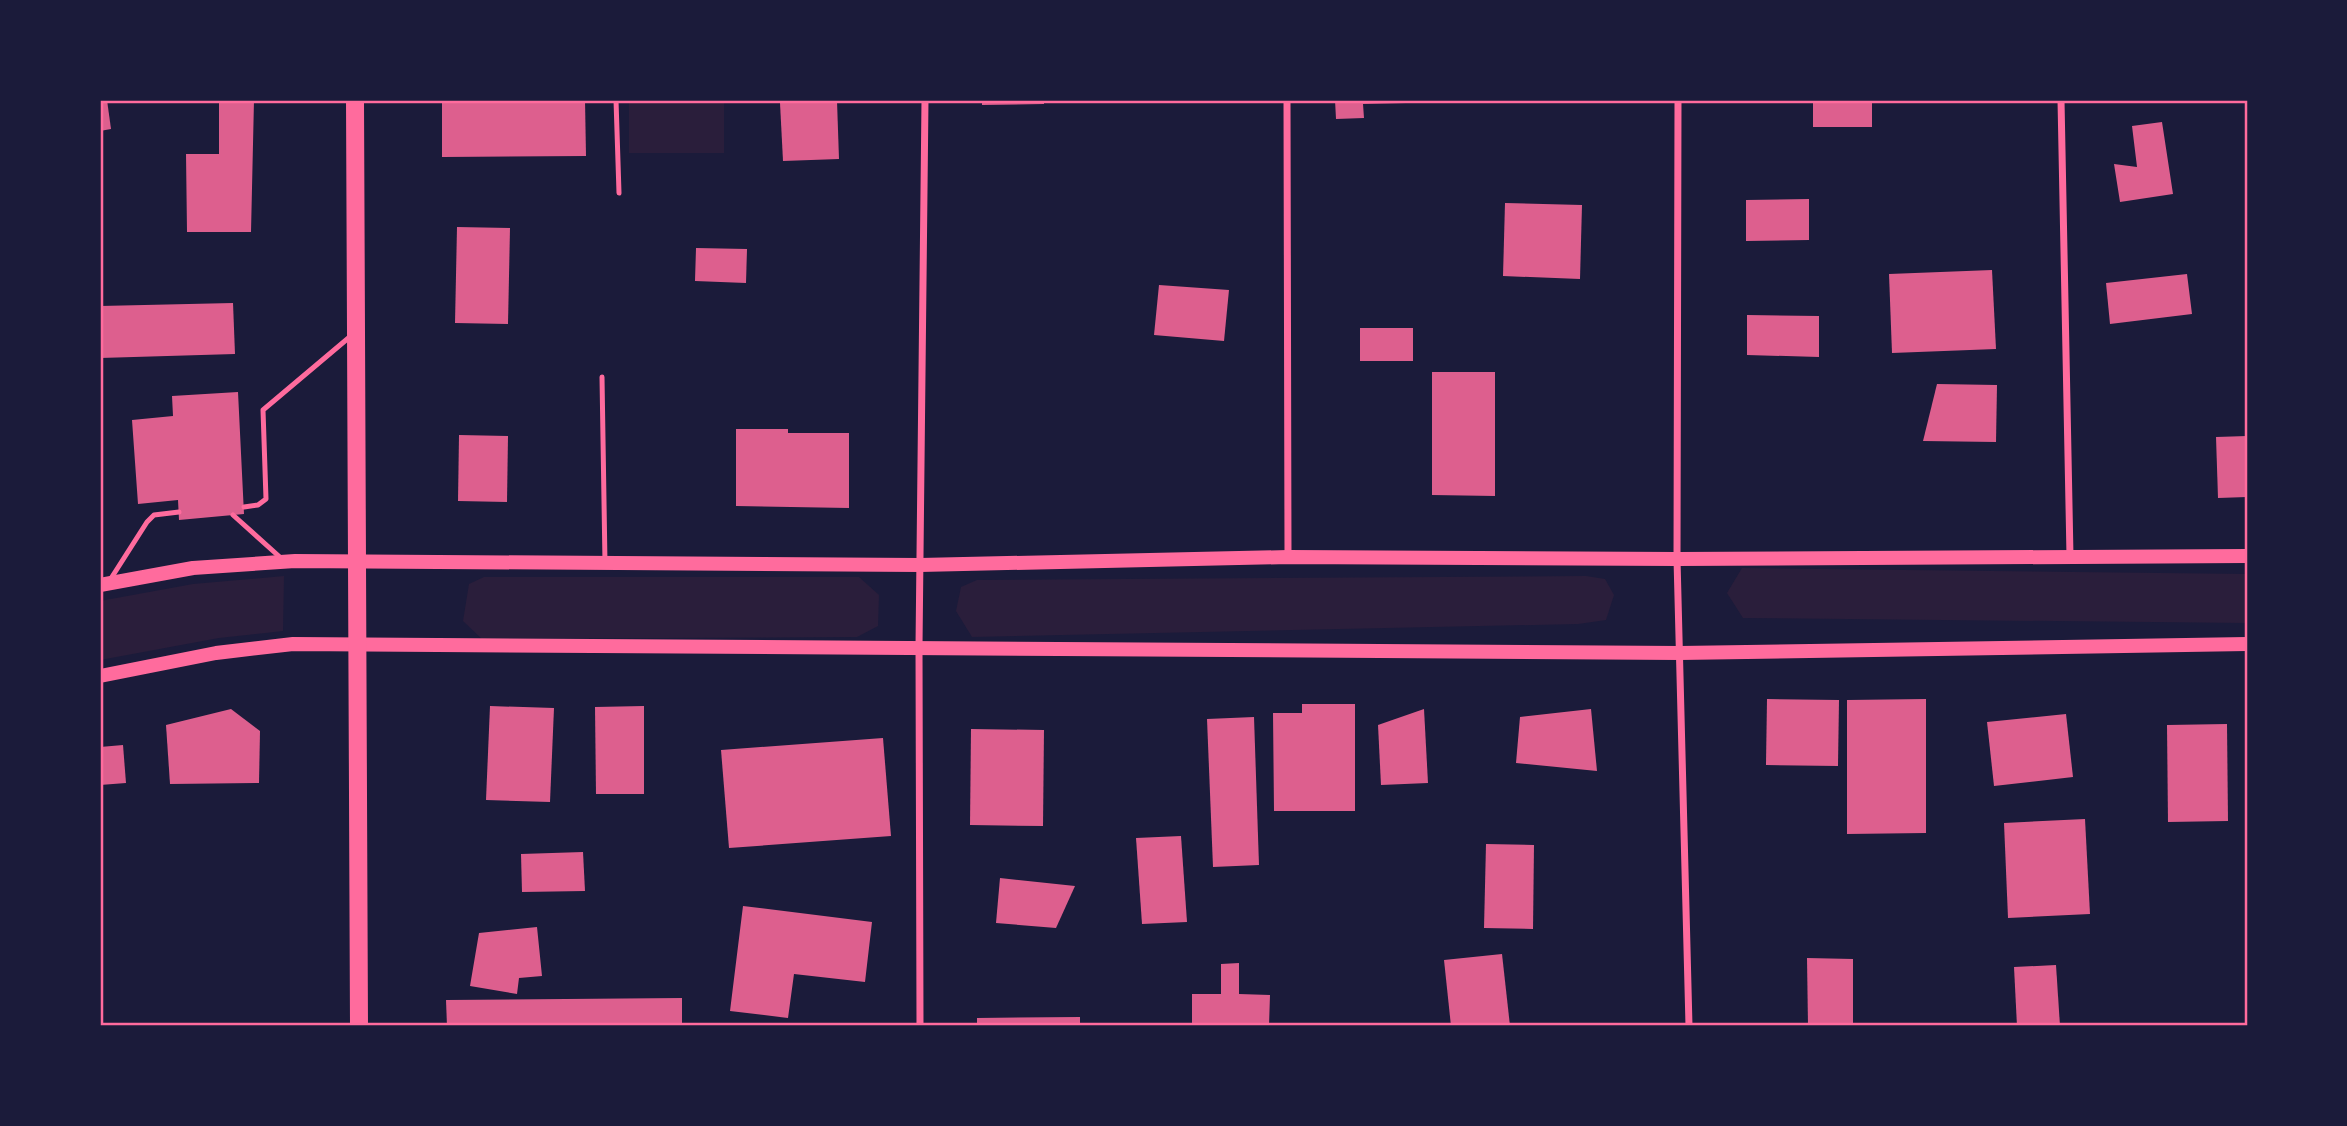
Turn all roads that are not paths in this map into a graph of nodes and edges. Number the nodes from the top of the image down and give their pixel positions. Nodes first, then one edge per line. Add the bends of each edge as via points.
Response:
1 (355, 100) edge
2 (616, 100) edge
3 (925, 100) edge
4 (1287, 100) edge
5 (1678, 100) edge
6 (2060, 100) edge
7 (619, 193) dead end
8 (357, 331) junction
9 (602, 377) dead end
10 (244, 507) dead end
11 (179, 512) dead end
12 (233, 515) dead end
13 (2070, 556) junction
14 (2247, 556) edge
15 (1288, 557) junction
16 (1677, 559) junction
17 (359, 560) junction
18 (285, 561) junction
19 (605, 564) junction
20 (920, 565) junction
21 (104, 584) edge
22 (359, 644) junction
23 (2247, 644) edge
24 (919, 646) junction
25 (1680, 653) junction
26 (100, 676) edge
27 (359, 1026) edge
28 (920, 1026) edge
29 (1689, 1026) edge

1 - 8 main road
2 - 7 lane
3 - 20 street
4 - 15 street
5 - 16 street
6 - 13 street
8 - 10 lane via 263,410 266,499
8 - 17 main road
9 - 19 lane
11 - 21 lane via 154,514
12 - 18 lane
13 - 14 main road
13 - 16 main road
15 - 16 main road
15 - 20 main road
16 - 25 street
17 - 18 main road
17 - 19 main road
17 - 22 main road
18 - 21 main road via 193,568
19 - 20 main road
20 - 24 street
22 - 24 main road
22 - 26 main road via 293,644 216,653
22 - 27 main road
23 - 25 main road
24 - 25 main road
24 - 28 street
25 - 29 street

